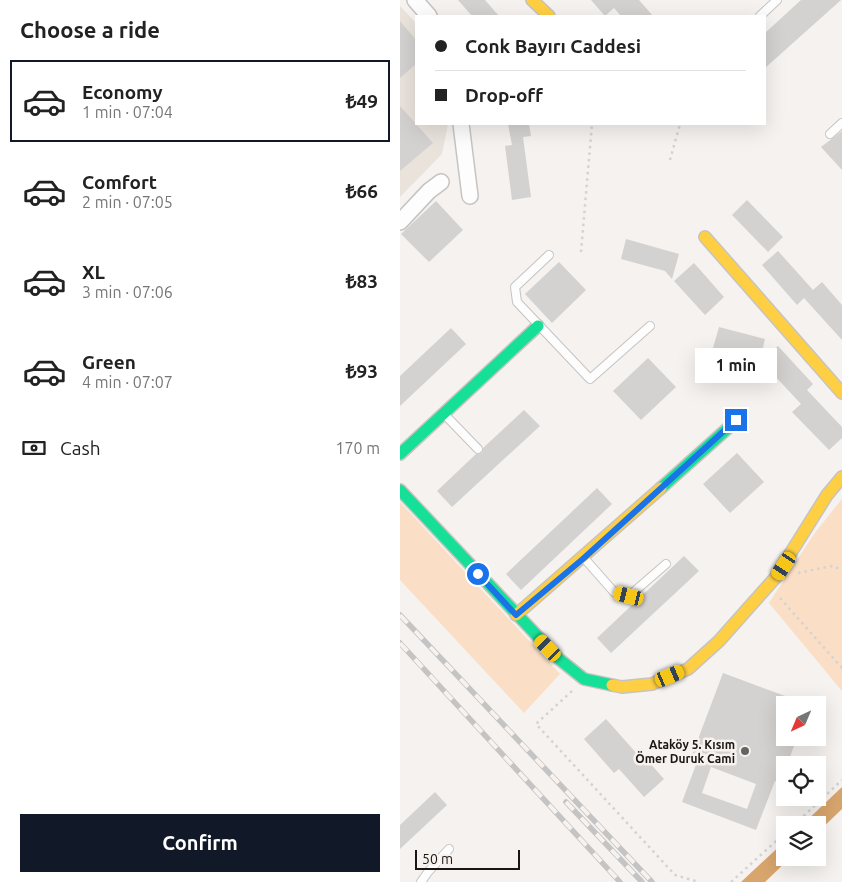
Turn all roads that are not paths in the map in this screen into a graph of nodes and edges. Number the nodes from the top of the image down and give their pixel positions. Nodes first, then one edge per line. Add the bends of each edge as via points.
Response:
1 (415, 0) edge
2 (532, 0) edge
3 (777, 0) edge
4 (428, 15) edge
5 (548, 15) edge
6 (761, 15) edge
7 (842, 124) edge
8 (461, 125) edge
9 (830, 134) dead end
10 (441, 182) dead end
11 (470, 196) dead end
12 (400, 222) edge
13 (705, 237) dead end
14 (549, 255) dead end
15 (538, 326) junction
16 (650, 326) dead end
17 (842, 393) edge
18 (444, 414) junction
19 (736, 420) dead end
20 (478, 449) dead end
21 (400, 454) edge
22 (842, 477) edge
23 (400, 490) edge
24 (584, 558) junction
25 (666, 564) dead end
26 (516, 615) junction
27 (449, 849) dead end
28 (421, 882) edge

1 - 4 street
2 - 5 street
3 - 6 lane
7 - 9 lane
8 - 11 street
10 - 12 street
13 - 17 street
14 - 15 lane via 515,287 517,302
15 - 16 lane via 590,379
15 - 18 street
18 - 20 lane
18 - 21 street
19 - 24 street
22 - 26 street via 827,494 772,582 719,641 688,669 652,684 622,687 584,680 558,659
23 - 26 street
24 - 25 lane via 614,592 629,596
24 - 26 street
27 - 28 lane

